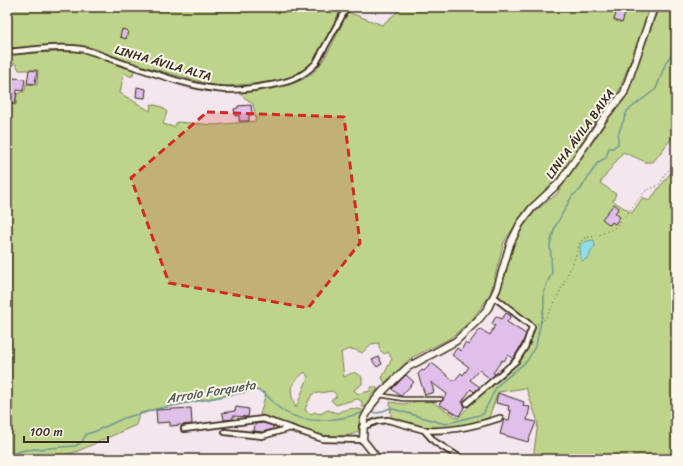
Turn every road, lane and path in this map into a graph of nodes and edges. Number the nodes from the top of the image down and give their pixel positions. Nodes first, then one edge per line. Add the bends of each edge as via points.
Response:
1 (346, 7) edge
2 (654, 7) edge
3 (7, 52) edge
4 (676, 163) edge
5 (494, 297) junction
6 (537, 324) dead end
7 (380, 395) junction
8 (441, 399) dead end
9 (467, 403) dead end
10 (500, 418) dead end
11 (362, 427) junction
12 (184, 428) dead end
13 (292, 428) junction
14 (424, 430) junction
15 (225, 432) dead end
16 (363, 440) junction
17 (378, 459) edge
18 (462, 459) edge

1 - 3 street, LINHA ÁVILA ALTA via 311,69 295,80 260,87 226,90 209,88 129,66 94,52 76,49
2 - 5 street, LINHA ÁVILA BAIXA via 624,93 602,120 560,182 532,208 520,224 510,244
4 - 6 path via 659,185 645,192 614,228 584,238 580,242 575,258 545,319
5 - 7 street, LINHA ÁVILA BAIXA via 480,319 456,341 408,367
5 - 9 street via 529,324 532,327 531,333 516,361
7 - 8 lane via 403,399
7 - 11 street, LINHA ÁVILA BAIXA via 372,404
10 - 14 street via 479,425
11 - 14 street via 388,420
11 - 16 street, LINHA ÁVILA BAIXA
12 - 13 street via 263,419
13 - 15 street via 262,436
13 - 16 street via 323,439
14 - 18 street via 435,442
16 - 17 street

